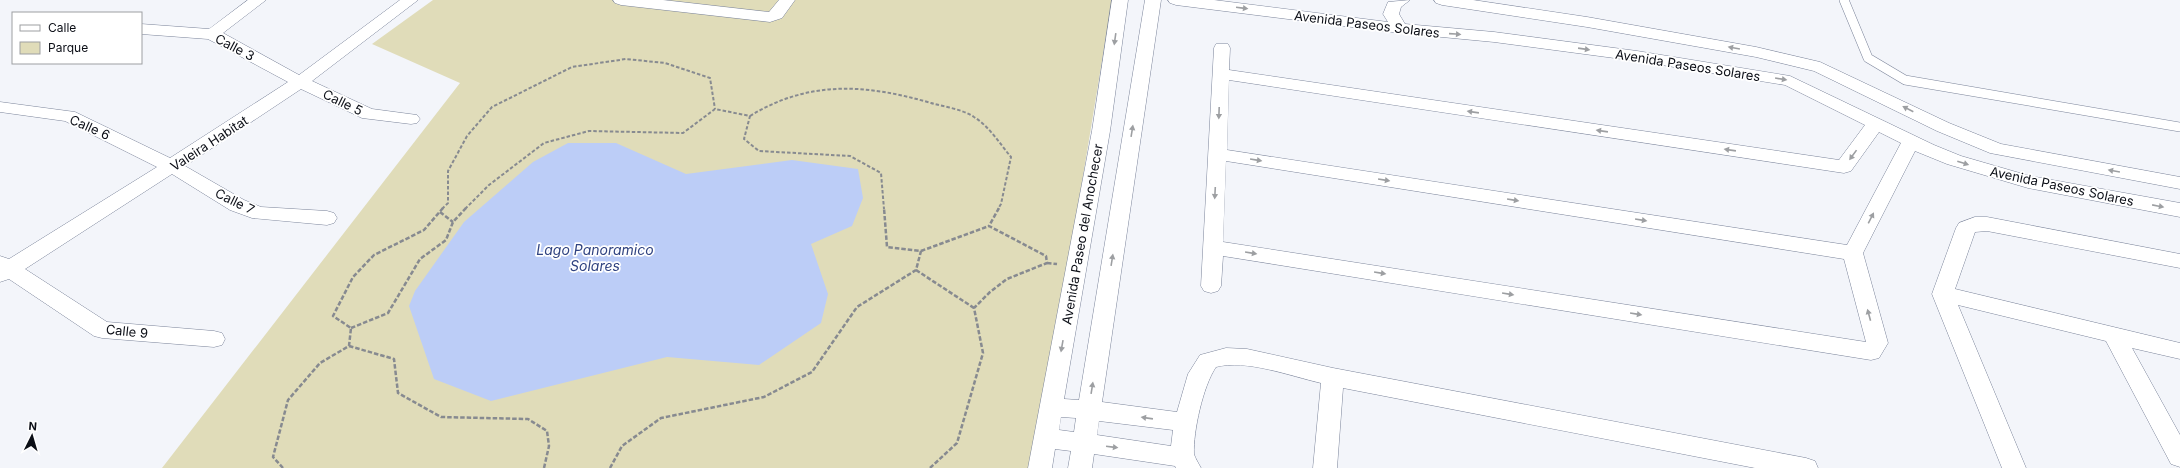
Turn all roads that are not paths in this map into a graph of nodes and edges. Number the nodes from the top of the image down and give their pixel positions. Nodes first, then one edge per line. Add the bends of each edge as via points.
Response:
1 (258, 0) edge
2 (410, 0) edge
3 (622, 0) edge
4 (787, 0) edge
5 (1120, 0) edge
6 (1153, 0) edge
7 (1176, 0) edge
8 (1402, 0) edge
9 (1442, 0) edge
10 (1523, 0) edge
11 (1844, 0) edge
12 (1505, 5) edge
13 (1562, 18) junction
14 (142, 28) edge
15 (1400, 28) junction
16 (212, 34) junction
17 (1494, 37) junction
18 (1222, 48) dead end
19 (1220, 74) junction
20 (300, 82) junction
21 (0, 107) edge
22 (411, 119) dead end
23 (1876, 123) junction
24 (2180, 127) edge
25 (1911, 141) junction
26 (1217, 154) junction
27 (173, 167) junction
28 (2180, 183) edge
29 (2180, 210) edge
30 (326, 218) dead end
31 (1213, 246) junction
32 (1852, 252) junction
33 (2180, 261) edge
34 (3, 269) edge
35 (1211, 286) dead end
36 (1943, 294) junction
37 (2115, 337) junction
38 (214, 339) dead end
39 (2180, 351) edge
40 (1333, 377) junction
41 (1050, 407) junction
42 (1088, 410) junction
43 (1186, 422) junction
44 (1046, 438) junction
45 (1083, 444) junction
46 (2180, 457) edge
47 (1186, 462) edge
48 (1040, 468) edge
49 (1080, 468) edge
50 (1325, 468) edge
51 (1806, 468) edge
52 (2014, 468) edge

1 - 16 street
2 - 20 street, Valeira Habitat
3 - 4 street via 770,17 776,15
5 -> 41 street, Avenida Paseo del Anochecer via 1101,131
42 -> 6 street
7 -> 15 street, Avenida Paseos Solares
8 - 15 street via 1394,5 1391,14
9 - 12 street, Avenida Paseos Solares
10 - 13 street
11 - 24 lane via 1868,58 1905,80
12 - 13 street, Avenida Paseos Solares
12 - 17 street via 1511,26 1505,34
28 -> 13 street, Avenida Paseos Solares via 1997,149 1943,127 1820,67 1756,52
14 - 16 street, Calle 3
15 -> 17 street, Avenida Paseos Solares
16 - 20 street, Calle 3
17 -> 23 street, Avenida Paseos Solares via 1637,56 1790,81
18 - 19 street
23 -> 19 street via 1844,167
19 -> 26 street
20 - 22 street, Calle 5 via 368,114
20 - 27 street, Valeira Habitat
21 - 27 street, Calle 6 via 69,116
23 - 25 street, Avenida Paseos Solares
25 -> 29 street, Avenida Paseos Solares via 1954,160 2028,182
32 -> 25 street
26 -> 31 street
26 -> 32 street
27 - 30 street, Calle 7 via 237,205 259,213
27 - 34 street, Valeira Habitat
31 -> 32 street via 1872,352 1877,343
31 - 35 street
33 - 36 street via 1987,224 1975,224 1966,228
34 - 38 street, Calle 9 via 102,330
36 - 37 street
36 - 52 street
37 - 39 street
37 - 46 street
40 - 43 street via 1247,357 1226,356 1208,361 1199,374
40 - 50 street
40 - 51 street
41 - 42 street
41 - 44 street, Avenida Paseo del Anochecer
43 -> 42 street
42 - 45 street
43 - 47 street
44 - 45 street
44 - 48 street, Avenida Paseo del Anochecer
45 -> 47 street
45 - 49 street

